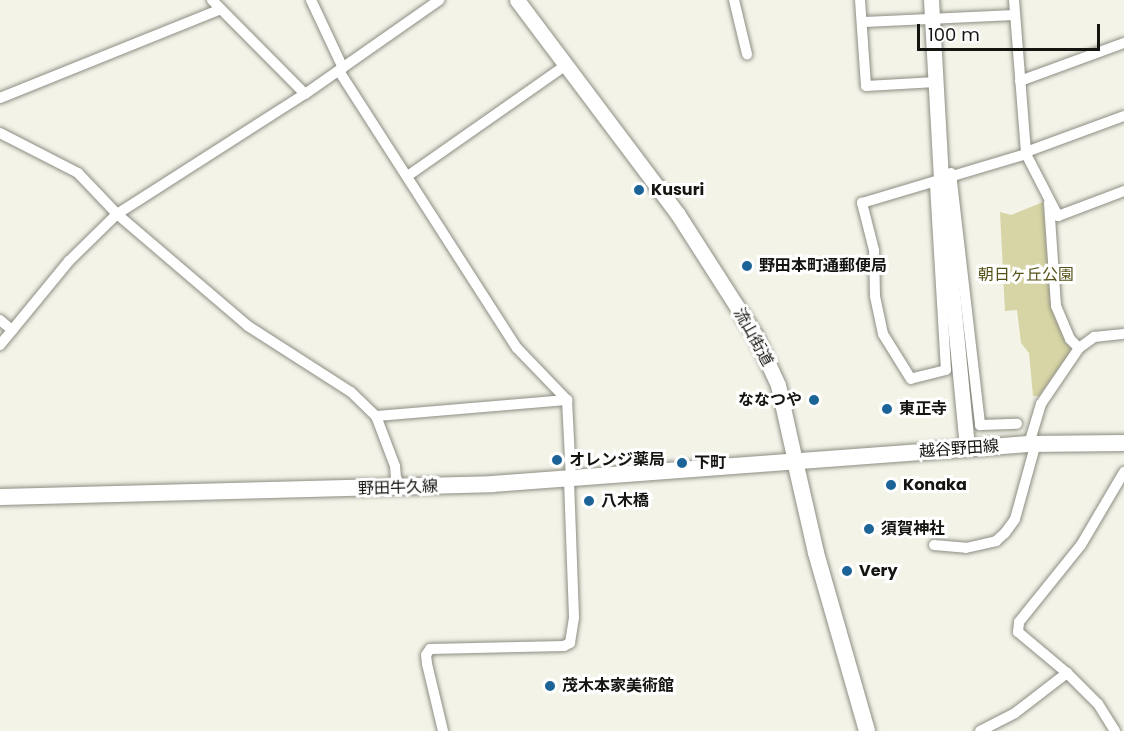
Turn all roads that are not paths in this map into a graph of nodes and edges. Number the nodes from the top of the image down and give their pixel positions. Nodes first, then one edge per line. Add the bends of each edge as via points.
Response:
1 (212, 0) edge
2 (311, 0) edge
3 (439, 0) edge
4 (517, 0) edge
5 (734, 0) edge
6 (854, 0) edge
7 (861, 0) edge
8 (932, 0) edge
9 (1014, 0) edge
10 (221, 9) junction
11 (1015, 15) junction
12 (863, 18) junction
13 (933, 18) junction
14 (1124, 43) edge
15 (747, 54) dead end
16 (566, 65) junction
17 (341, 69) junction
18 (1020, 81) junction
19 (936, 82) junction
20 (305, 94) junction
21 (0, 98) edge
22 (1124, 116) edge
23 (0, 132) edge
24 (1026, 153) junction
25 (410, 175) junction
26 (942, 176) junction
27 (1124, 191) edge
28 (1049, 199) junction
29 (117, 214) junction
30 (0, 320) edge
31 (12, 330) junction
32 (1124, 334) edge
33 (0, 345) edge
34 (1079, 348) junction
35 (567, 400) junction
36 (376, 416) junction
37 (1017, 424) dead end
38 (1124, 443) edge
39 (1033, 444) junction
40 (967, 449) junction
41 (795, 461) junction
42 (1124, 472) edge
43 (570, 479) junction
44 (397, 488) junction
45 (0, 497) edge
46 (934, 545) dead end
47 (1067, 673) junction
48 (443, 731) edge
49 (867, 731) edge
50 (980, 731) edge
51 (1115, 731) edge

1 - 10 street
2 - 17 street
3 - 17 street
4 - 16 street, 流山街道
5 - 15 street
6 - 12 street
7 - 12 street
8 - 13 street
9 - 11 street
10 - 20 street
10 - 21 street
11 - 13 street
11 - 18 street
12 - 13 street
12 - 19 street via 866,86
13 - 19 street
14 - 18 street
16 - 25 street
16 - 41 street, 流山街道 via 678,213 755,335 778,385
17 - 20 street
17 - 25 street
18 - 24 street
19 - 26 street
20 - 29 street
22 - 24 street
23 - 29 street via 66,164
24 - 26 street
24 - 28 street
25 - 35 street via 517,348
26 - 26 street via 862,203 874,250 875,296 883,334 911,379 946,370
26 - 37 street via 980,425
26 - 40 street
27 - 28 street via 1058,216
28 - 34 street via 1056,306 1070,339
29 - 31 street via 69,261
29 - 36 street via 248,326 351,392
30 - 31 street
31 - 33 street
32 - 34 street via 1094,337
34 - 39 street via 1041,404
35 - 36 street
35 - 43 street
36 - 44 street via 395,466
38 - 39 main road, 越谷野田線
39 - 40 main road, 越谷野田線
39 - 46 street via 1015,519 1005,533 996,541 966,548
40 - 41 main road, 越谷野田線
41 - 43 main road, 野田牛久線
41 - 49 main road, 流山街道 via 816,553
42 - 47 street via 1081,545 1019,622 1018,632
43 - 44 main road, 野田牛久線
43 - 48 street via 574,617 570,643 430,650 427,664
44 - 45 main road, 野田牛久線
47 - 50 street via 1015,713
47 - 51 street via 1098,704

